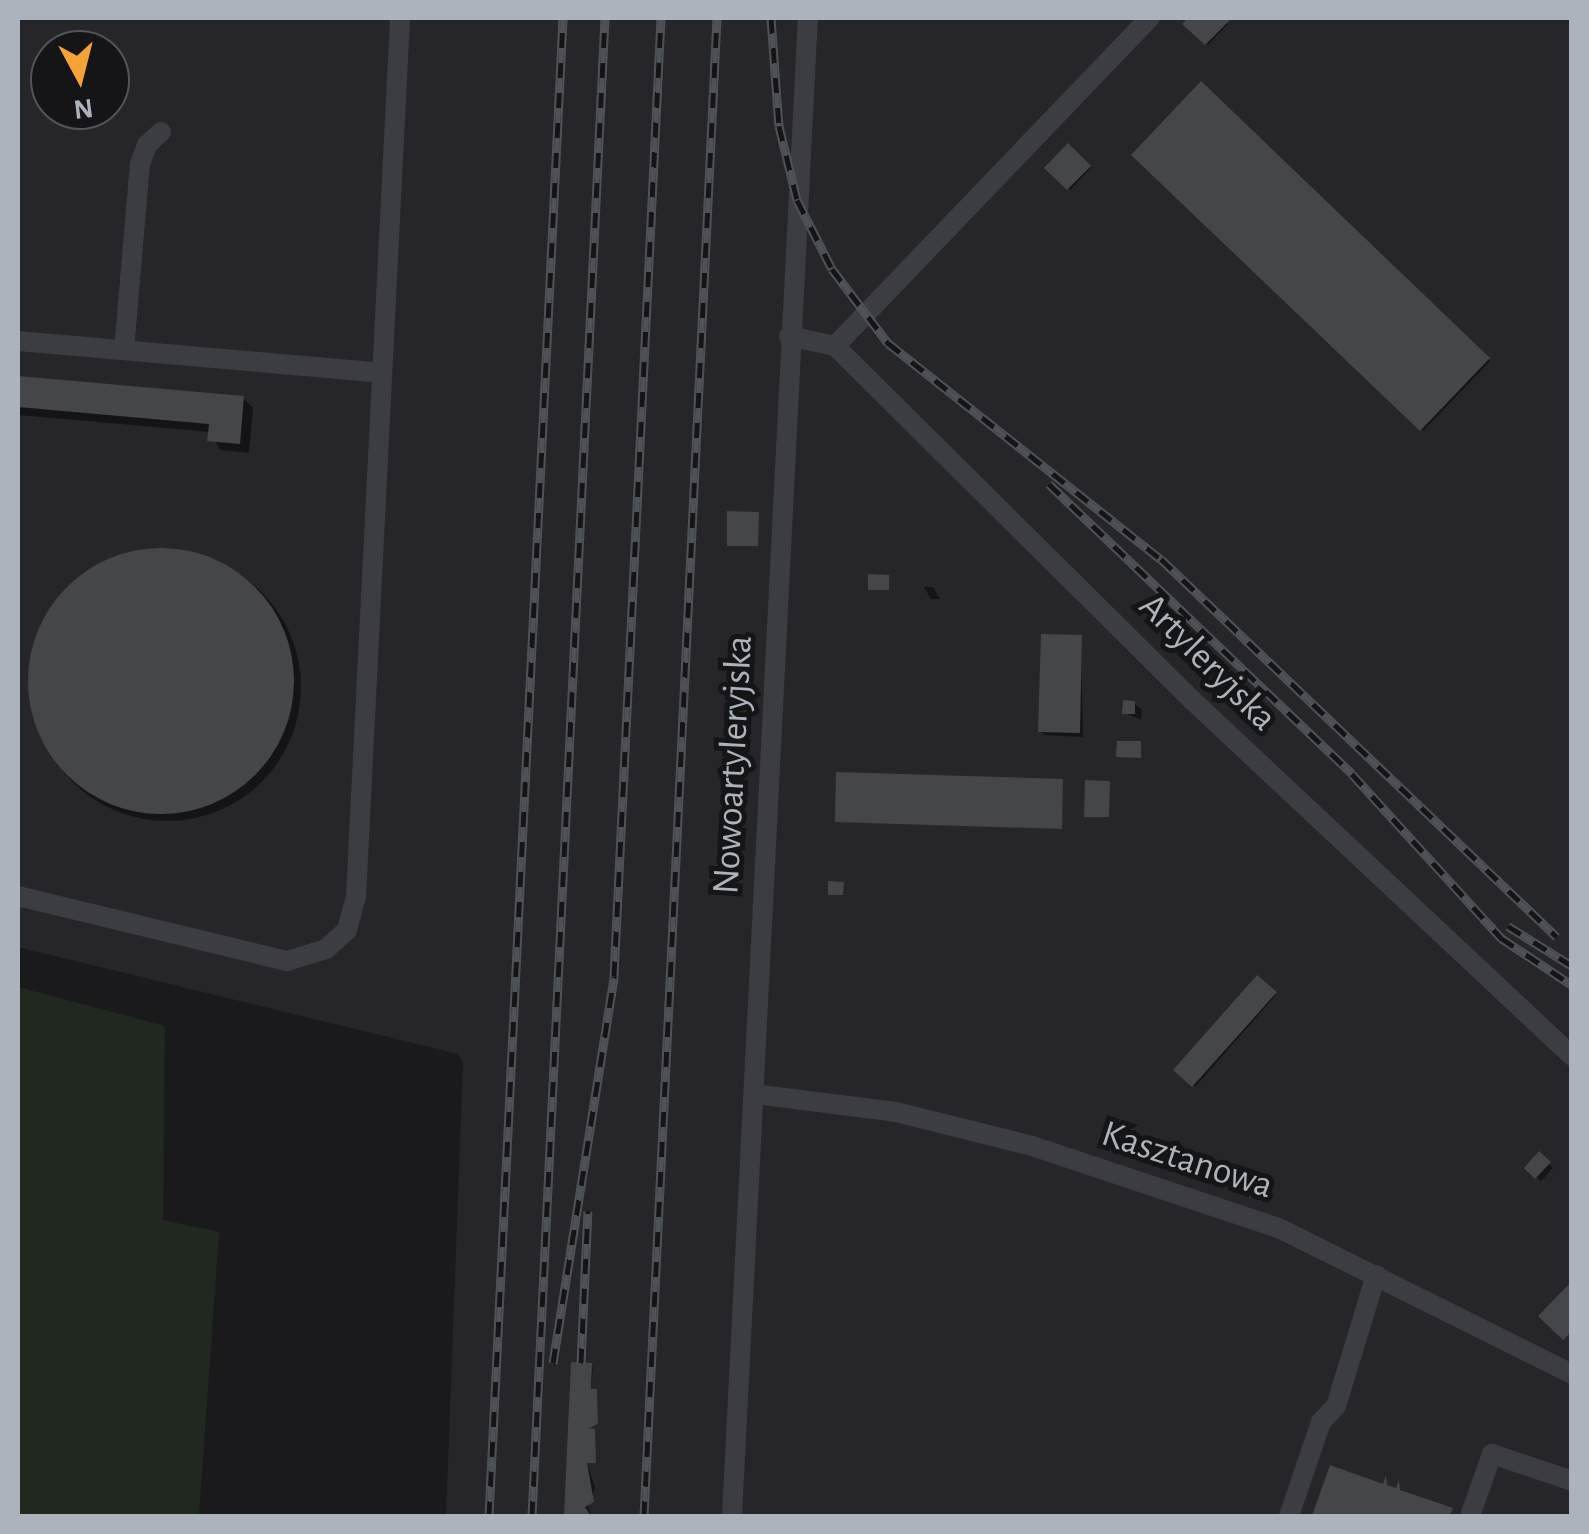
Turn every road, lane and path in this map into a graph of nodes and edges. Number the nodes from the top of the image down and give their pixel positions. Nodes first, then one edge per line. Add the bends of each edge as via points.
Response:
1 (400, 18) edge
2 (808, 18) edge
3 (1150, 18) edge
4 (162, 132) dead end
5 (789, 336) junction
6 (18, 341) edge
7 (835, 346) junction
8 (124, 350) junction
9 (382, 373) junction
10 (18, 896) edge
11 (1572, 1056) edge
12 (754, 1094) junction
13 (1376, 1276) junction
14 (1572, 1374) edge
15 (1572, 1481) edge
16 (732, 1516) edge
17 (1289, 1516) edge
18 (1470, 1516) edge

1 - 9 lane
2 - 5 lane, Nowoartyleryjska
3 - 7 lane
4 - 8 lane via 146,145 140,164
5 - 7 lane
5 - 12 lane, Nowoartyleryjska
6 - 8 lane
7 - 11 lane, Artyleryjska via 1192,700
8 - 9 lane
9 - 10 lane via 356,897 348,930 326,949 287,962
12 - 13 lane, Kasztanowa via 896,1112 1032,1146 1279,1228
12 - 16 lane, Nowoartyleryjska
13 - 14 lane, Kasztanowa
13 - 17 lane via 1336,1406 1321,1422
15 - 18 lane via 1492,1454

